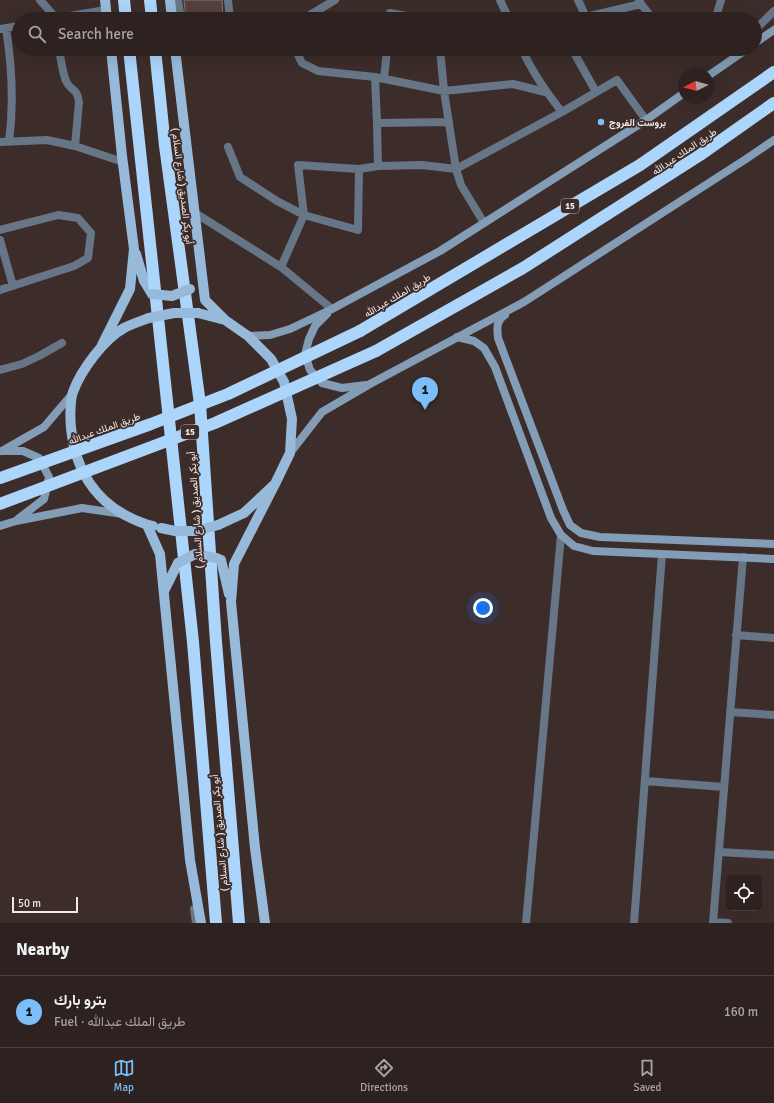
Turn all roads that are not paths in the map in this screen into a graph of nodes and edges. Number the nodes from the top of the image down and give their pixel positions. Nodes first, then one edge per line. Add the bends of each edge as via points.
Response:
1 (40, 0) edge
2 (124, 0) edge
3 (150, 0) edge
4 (170, 0) edge
5 (178, 0) edge
6 (228, 0) edge
7 (335, 0) edge
8 (500, 0) edge
9 (578, 0) edge
10 (721, 0) edge
11 (640, 2) edge
12 (106, 10) edge
13 (774, 11) edge
14 (48, 12) edge
15 (94, 12) edge
16 (125, 12) edge
17 (151, 12) edge
18 (171, 12) edge
19 (179, 12) edge
20 (229, 12) edge
21 (315, 12) edge
22 (506, 12) edge
23 (581, 12) edge
24 (604, 12) edge
25 (648, 12) edge
26 (717, 12) edge
27 (762, 23) edge
28 (3, 29) edge
29 (774, 30) edge
30 (762, 38) edge
31 (60, 56) edge
32 (111, 56) edge
33 (130, 56) edge
34 (156, 56) edge
35 (176, 56) edge
36 (298, 56) edge
37 (386, 56) edge
38 (441, 56) edge
39 (525, 56) edge
40 (576, 56) edge
41 (737, 56) edge
42 (714, 72) edge
43 (774, 72) edge
44 (375, 77) junction
45 (384, 79) junction
46 (444, 91) junction
47 (545, 92) junction
48 (596, 92) junction
49 (678, 97) edge
50 (774, 103) edge
51 (562, 112) junction
52 (646, 120) junction
53 (449, 122) junction
54 (378, 123) junction
55 (774, 140) edge
56 (0, 142) edge
57 (9, 142) junction
58 (75, 146) junction
59 (228, 147) dead end
60 (122, 162) junction
61 (378, 166) junction
62 (359, 169) junction
63 (456, 169) junction
64 (195, 213) junction
65 (304, 214) junction
66 (484, 223) junction
67 (0, 230) edge
68 (0, 240) edge
69 (134, 249) junction
70 (281, 267) junction
71 (201, 268) junction
72 (13, 286) junction
73 (0, 290) edge
74 (524, 302) junction
75 (332, 309) junction
76 (225, 320) junction
77 (248, 336) junction
78 (457, 337) junction
79 (62, 343) dead end
80 (102, 345) junction
81 (0, 370) edge
82 (370, 384) junction
83 (73, 392) junction
84 (1, 451) edge
85 (290, 453) junction
86 (0, 478) edge
87 (275, 484) junction
88 (0, 504) edge
89 (123, 514) junction
90 (16, 521) junction
91 (147, 525) junction
92 (0, 526) edge
93 (561, 535) junction
94 (774, 544) edge
95 (662, 554) junction
96 (743, 557) junction
97 (774, 559) edge
98 (164, 592) junction
99 (231, 602) junction
100 (736, 635) junction
101 (774, 638) edge
102 (730, 712) junction
103 (774, 715) edge
104 (645, 781) junction
105 (724, 787) junction
106 (719, 852) junction
107 (774, 855) edge
108 (190, 860) junction
109 (713, 922) edge
110 (196, 923) edge
111 (201, 923) edge
112 (216, 923) edge
113 (239, 923) edge
114 (265, 923) edge
115 (526, 923) edge
116 (634, 923) edge
117 (728, 923) edge

1 - 14 street
2 - 16 highway
3 - 17 highway
4 - 18 main road
5 - 19 street
6 - 20 street
7 - 21 street
8 - 22 street
9 - 23 street
10 - 26 street
11 - 24 street
11 - 25 street
12 - 15 street
13 - 27 street
28 - 57 street via 10,50 12,95
29 - 30 main road
31 - 58 street via 65,80 78,95
32 - 60 main road
33 - 112 highway, ( شارع السلام ) أبو بكر الصديق via 192,642
34 - 113 highway, ( شارع السلام ) أبو بكر الصديق via 165,146 200,404
35 - 64 main road
36 - 44 street via 302,63 318,71
37 - 45 street
38 - 46 street
39 - 47 street
40 - 48 street
41 - 42 main road
43 - 86 highway, طريق الملك عبدالله / 15, bridge via 640,165 360,330 228,394
44 - 45 street
44 - 54 street
45 - 46 street
46 - 47 street via 513,84
46 - 53 street
47 - 51 street
48 - 51 street
48 - 52 street via 618,80
49 - 52 main road
50 - 88 highway, طريق الملك عبدالله / 15, bridge via 700,155 523,268 376,351 215,423
51 - 63 street
52 - 66 main road
53 - 54 street
53 - 63 street
54 - 61 street
55 - 74 main road
56 - 57 street
57 - 58 street via 47,140
58 - 60 street
59 - 65 street via 240,177 277,201
60 - 69 main road
61 - 62 street
61 - 63 street via 422,165
62 - 65 street via 298,165
62 - 65 street via 358,230
63 - 66 street via 461,185
64 - 70 street
64 - 71 main road
65 - 70 street
66 - 75 main road via 440,251
67 - 72 street via 58,215 78,218 91,233 88,258 74,266
68 - 72 street
69 - 71 main road, bridge via 144,281 152,294 172,296 190,289
69 - 80 main road via 130,289
70 - 75 street
71 - 76 main road via 205,300
72 - 73 street
74 - 78 main road
74 - 94 main road via 500,318 497,325 498,338 570,524 581,533 600,537
75 - 77 main road via 270,335
75 - 82 main road via 315,326 309,339 305,354 310,370 322,383 342,388
76 - 77 main road
76 - 80 main road, bridge via 198,313 174,313 149,318 123,328
77 - 85 main road via 271,359 284,382 292,419
78 - 82 main road
78 - 93 main road via 474,341 488,354 551,518
79 - 81 street via 22,364
80 - 83 main road
82 - 85 main road via 322,412
83 - 84 main road via 44,427
83 - 89 main road via 70,418 78,462 91,486 102,499
84 - 90 main road via 23,451 39,458 48,477 44,499
85 - 87 main road
87 - 91 main road, bridge via 244,513 218,525 196,531 175,531
87 - 99 main road via 234,564
89 - 90 main road via 82,508
89 - 91 main road
90 - 92 main road
91 - 98 main road via 160,554
93 - 95 main road via 574,546 593,551
93 - 115 street
95 - 96 main road
95 - 104 street
96 - 97 main road
96 - 100 street
98 - 99 main road, bridge via 178,562 195,554 221,560
98 - 108 main road
99 - 114 main road via 255,848
100 - 101 street
100 - 102 street
102 - 103 street
102 - 105 street
104 - 105 street
104 - 116 street
105 - 106 street
106 - 107 street
106 - 109 street
108 - 110 street
108 - 111 main road
109 - 117 street

